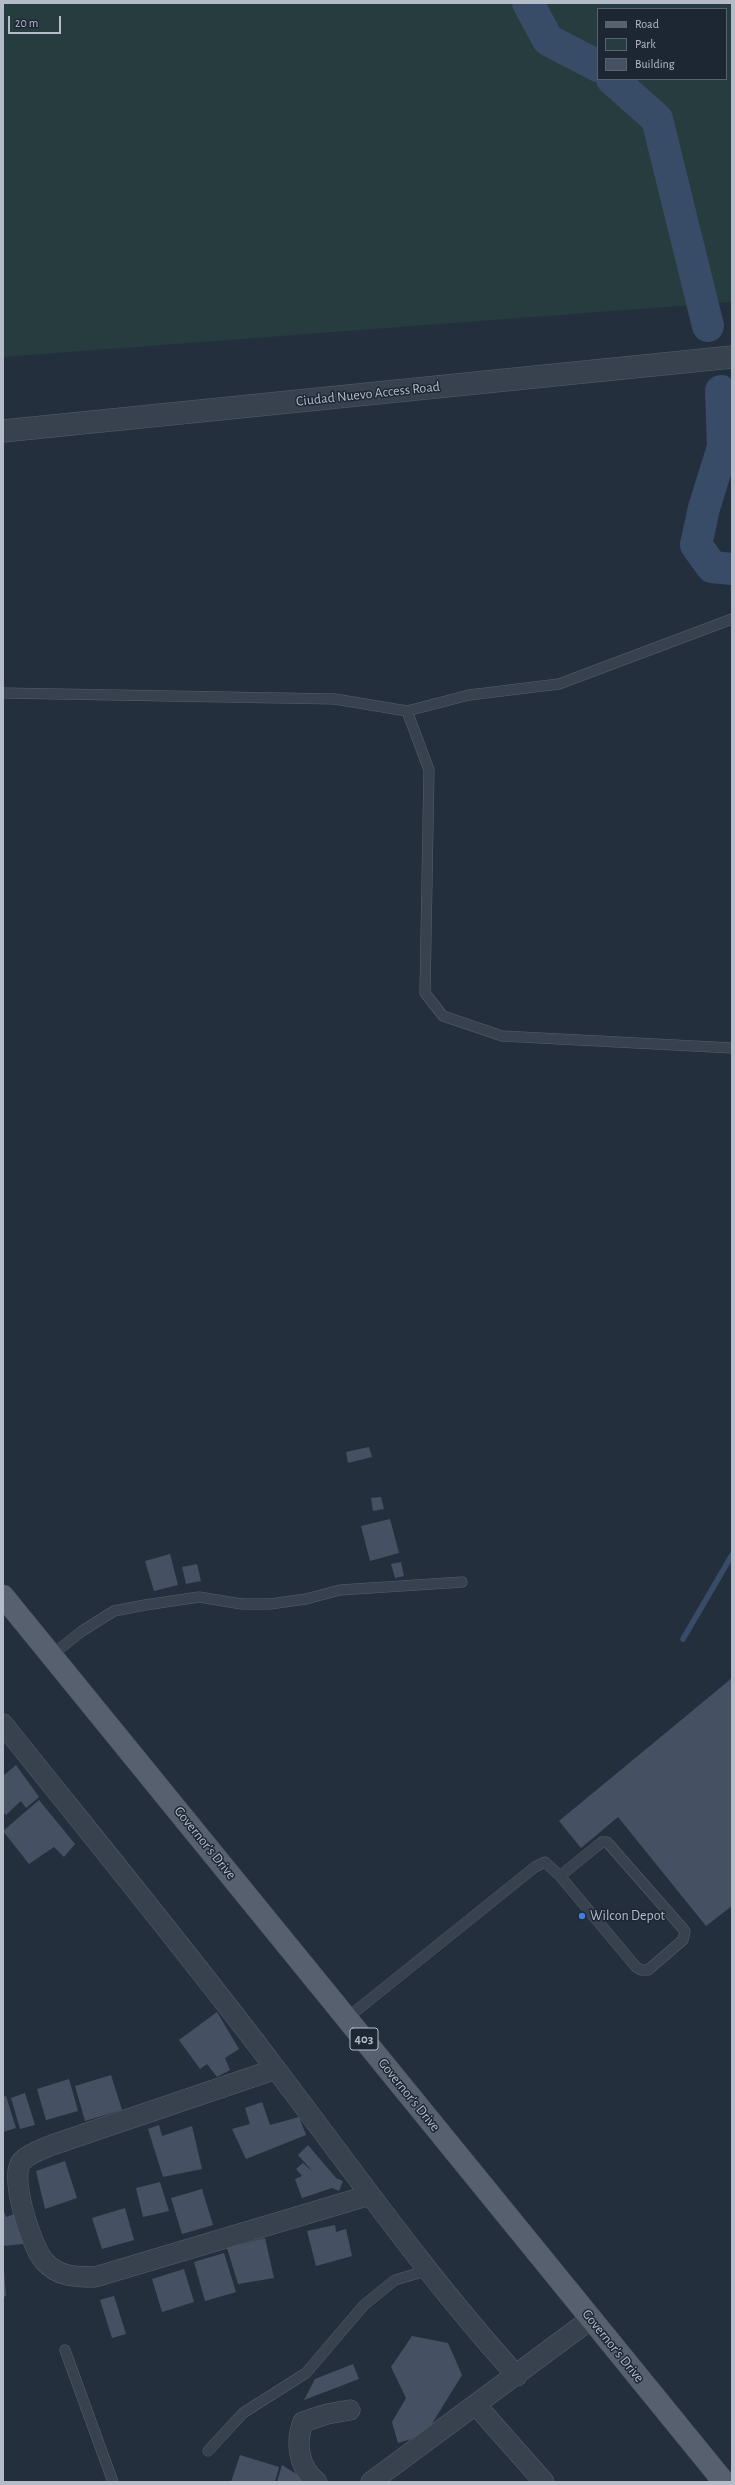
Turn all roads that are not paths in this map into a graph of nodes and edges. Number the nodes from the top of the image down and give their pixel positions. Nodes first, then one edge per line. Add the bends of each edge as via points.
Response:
1 (732, 357) edge
2 (3, 431) edge
3 (732, 619) edge
4 (3, 693) edge
5 (407, 711) junction
6 (732, 1048) edge
7 (462, 1582) dead end
8 (3, 1596) edge
9 (52, 1656) junction
10 (3, 1724) edge
11 (560, 1876) junction
12 (347, 2018) junction
13 (276, 2069) junction
14 (370, 2195) junction
15 (429, 2270) junction
16 (591, 2319) junction
17 (65, 2350) dead end
18 (517, 2376) junction
19 (476, 2405) junction
20 (350, 2410) dead end
21 (208, 2452) dead end
22 (378, 2480) edge
23 (113, 2482) edge
24 (317, 2482) edge
25 (544, 2482) edge
26 (724, 2482) edge

1 - 2 street, Ciudad Nuevo Access Road
3 - 5 lane via 559,684 469,695
4 - 5 lane via 335,699
5 - 6 lane via 429,770 426,993 443,1016 502,1036
7 - 9 lane via 340,1590 306,1599 270,1604 242,1604 199,1598 114,1611 82,1631
8 - 9 main road, Governor's Drive / 403
9 - 12 main road, Governor's Drive / 403
10 - 13 street
11 - 11 lane via 641,1970 648,1970 683,1940 685,1931 607,1842 602,1842
11 - 12 lane via 544,1862 535,1867
12 - 16 main road, Governor's Drive / 403
13 - 14 street
13 - 14 street via 52,2145 22,2161 17,2172 22,2212 44,2261 69,2277 95,2277
14 - 15 street
15 - 18 street
15 - 21 lane via 395,2280 364,2305 306,2373 243,2413
16 - 18 street
16 - 26 main road, Governor's Drive / 403
17 - 23 lane
18 - 19 street
19 - 22 street
19 - 25 street
20 - 24 street via 303,2422 299,2433 301,2460 307,2475

